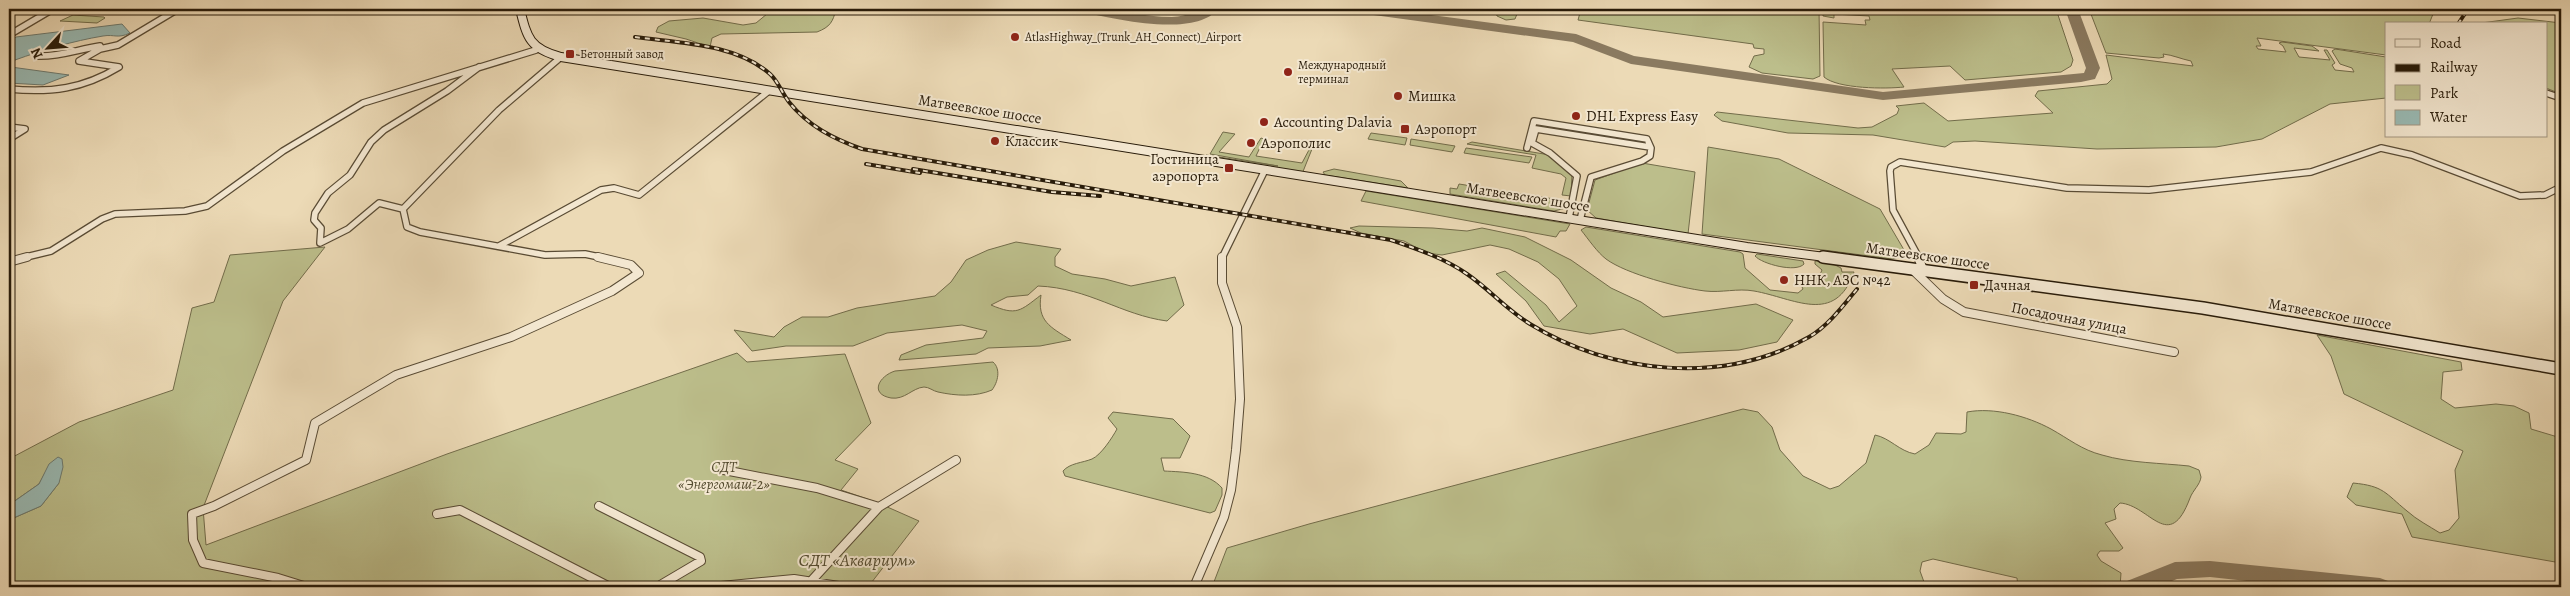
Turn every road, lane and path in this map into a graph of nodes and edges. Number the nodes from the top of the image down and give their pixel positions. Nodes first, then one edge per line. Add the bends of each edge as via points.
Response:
1 (54, 9) edge
2 (178, 9) edge
3 (520, 9) edge
4 (9, 35) edge
5 (100, 49) junction
6 (536, 50) junction
7 (49, 56) dead end
8 (561, 57) junction
9 (89, 62) junction
10 (479, 67) junction
11 (9, 89) edge
12 (770, 90) junction
13 (2548, 95) edge
14 (2561, 98) edge
15 (9, 127) edge
16 (9, 139) edge
17 (1650, 147) junction
18 (1527, 148) dead end
19 (1265, 170) junction
20 (2561, 186) edge
21 (403, 209) junction
22 (1569, 218) junction
23 (1580, 220) junction
24 (498, 246) junction
25 (9, 262) edge
26 (1913, 270) junction
27 (1924, 272) junction
28 (2174, 352) dead end
29 (2561, 369) edge
30 (956, 460) dead end
31 (724, 470) dead end
32 (599, 506) dead end
33 (879, 507) junction
34 (437, 514) dead end
35 (813, 579) junction
36 (307, 587) edge
37 (610, 587) edge
38 (657, 587) edge
39 (711, 587) edge
40 (845, 587) edge
41 (1194, 587) edge

1 - 4 street
2 - 5 street via 118,45
3 - 6 main road via 528,38
5 - 7 street via 100,46
5 - 9 street
5 - 9 street via 79,61
6 - 8 main road, Матвеевское шоссе
6 - 10 street
8 - 12 main road, Матвеевское шоссе
8 - 21 street via 490,119
9 - 11 street via 119,67 76,89 46,93
10 - 21 street via 448,91 384,130 369,144 350,175 328,193 315,213 314,220 321,228 320,243 348,229 379,203
10 - 25 street via 363,103 283,151 207,206 185,211 115,214 51,251
12 - 19 main road, Матвеевское шоссе
12 - 24 street via 639,195 614,188 601,190
13 - 14 street
15 - 16 street via 25,129
17 - 18 street via 1647,139 1534,121
17 - 22 street via 1536,129 1532,143 1550,152 1577,176
17 - 23 street via 1650,156 1642,161 1591,177
19 - 22 main road, Матвеевское шоссе
19 - 41 street via 1222,257 1222,283 1237,327 1240,399 1236,450 1224,516
20 - 27 street via 2545,195 2520,196 2412,154 2382,148 2311,172 2149,190 2058,187 1900,162 1890,170 1891,202
21 - 24 street via 406,227
22 - 23 main road, Матвеевское шоссе
23 - 26 main road, Матвеевское шоссе
24 - 36 street via 545,255 586,254 631,265 639,273 612,292 511,337 424,364 391,378 315,423 306,460 192,514 190,530 194,550 202,562
26 - 27 main road, Матвеевское шоссе
26 - 28 street, Посадочная улица via 1930,288 1964,312
27 - 29 main road, Матвеевское шоссе via 2203,308
30 - 33 street
31 - 33 street via 817,488
32 - 38 street via 700,557 701,561 696,566
33 - 35 street
34 - 37 street via 460,510
35 - 39 street via 791,578
35 - 40 street

